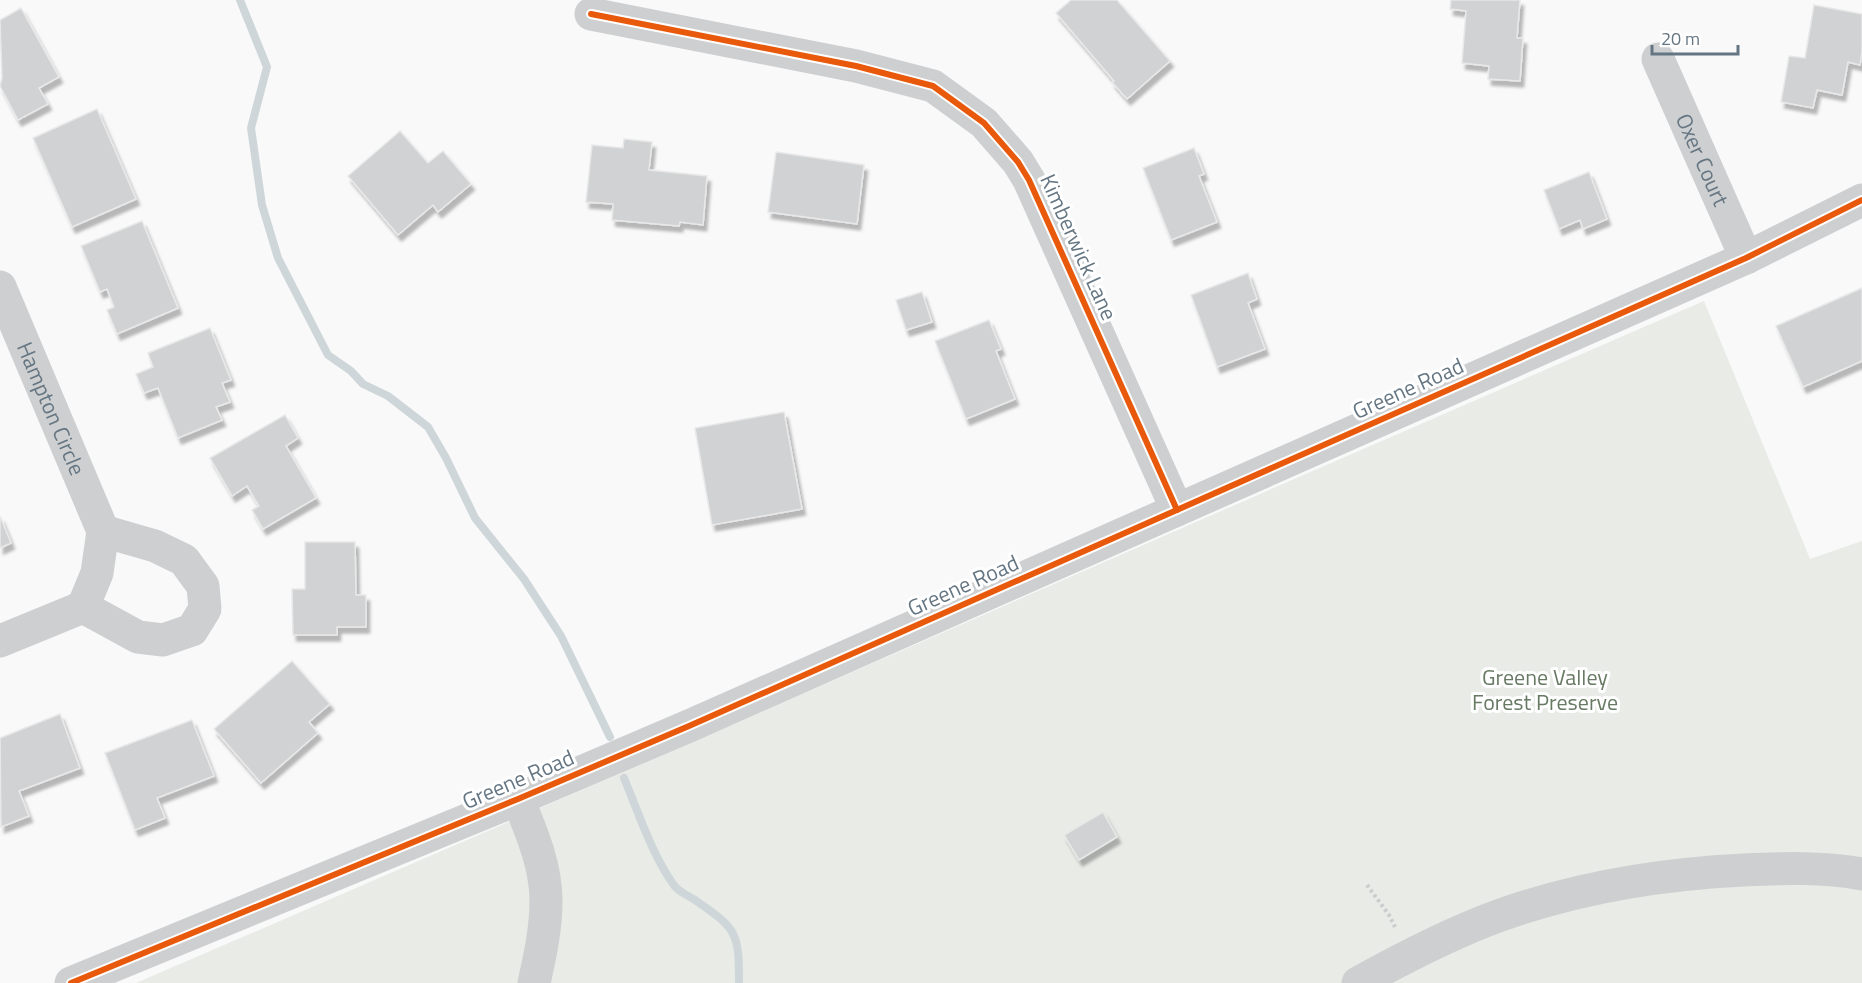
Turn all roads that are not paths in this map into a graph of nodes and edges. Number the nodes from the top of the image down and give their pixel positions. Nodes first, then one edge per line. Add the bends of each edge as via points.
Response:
1 (591, 14) dead end
2 (1658, 59) dead end
3 (1862, 200) edge
4 (1746, 258) junction
5 (0, 287) edge
6 (1177, 510) junction
7 (103, 531) junction
8 (83, 607) junction
9 (0, 641) edge
10 (518, 799) junction
11 (1862, 874) edge
12 (71, 983) edge
13 (534, 983) edge
14 (1358, 983) edge

1 - 6 street, Kimberwick Lane via 856,66 933,86 984,123 1029,180
2 - 4 street, Oxer Court
3 - 4 street, Greene Road
4 - 6 street, Greene Road
5 - 7 street, Hampton Circle
6 - 10 street, Greene Road
7 - 8 street via 97,573
7 - 8 street via 155,546 184,560 203,586 205,609 192,630 163,640 138,637
8 - 9 street
10 - 12 street, Greene Road
10 - 13 street via 543,870 546,899 544,937
11 - 14 street via 1802,868 1706,872 1578,892 1497,916

